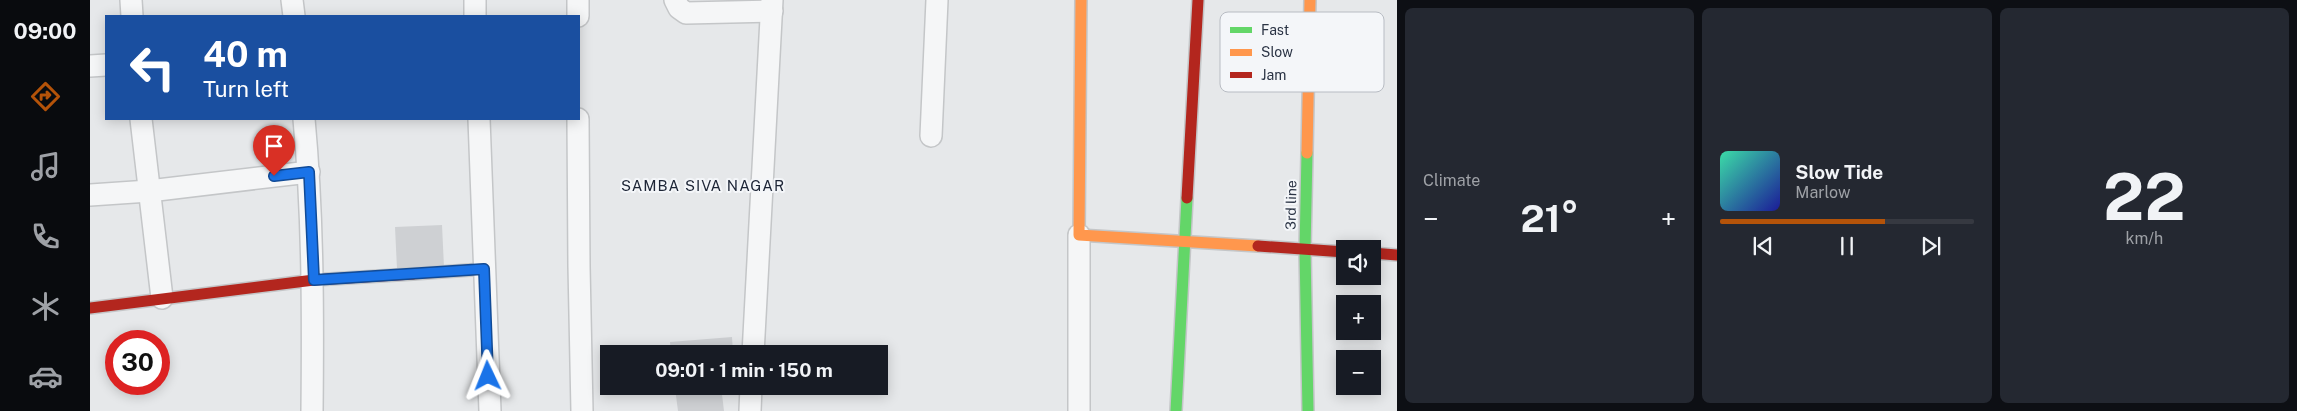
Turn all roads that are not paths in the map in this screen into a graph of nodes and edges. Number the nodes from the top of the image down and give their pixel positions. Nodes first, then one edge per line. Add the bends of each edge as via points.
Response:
1 (131, 0) edge
2 (292, 0) edge
3 (475, 0) edge
4 (578, 0) edge
5 (675, 0) edge
6 (937, 0) edge
7 (1081, 0) edge
8 (1198, 0) edge
9 (772, 6) edge
10 (132, 15) edge
11 (294, 15) edge
12 (475, 15) edge
13 (578, 15) edge
14 (105, 65) edge
15 (90, 66) edge
16 (1308, 92) edge
17 (141, 120) edge
18 (304, 120) edge
19 (479, 120) edge
20 (578, 120) edge
21 (931, 136) dead end
22 (309, 172) junction
23 (149, 191) junction
24 (90, 195) edge
25 (1079, 235) junction
26 (1184, 243) junction
27 (1305, 250) junction
28 (1336, 252) edge
29 (1381, 254) edge
30 (1397, 255) edge
31 (484, 269) junction
32 (314, 280) junction
33 (162, 298) junction
34 (90, 308) edge
35 (753, 345) edge
36 (751, 395) edge
37 (312, 411) edge
38 (490, 411) edge
39 (582, 411) edge
40 (750, 411) edge
41 (1079, 411) edge
42 (1176, 411) edge
43 (1308, 411) edge

1 - 10 street
2 - 11 street
3 - 12 street
4 - 13 street
5 - 9 street via 686,13
6 - 21 street
7 - 25 street
8 - 26 street
9 - 35 street
14 - 15 street
16 - 27 street, 3rd line
17 - 23 street
18 - 22 street
19 - 31 street
20 - 39 street
22 - 23 street
22 - 32 street
23 - 24 street
23 - 33 street
25 - 26 street
25 - 41 street
26 - 27 street
26 - 42 street
27 - 28 street
27 - 43 street, 3rd line
29 - 30 street
31 - 32 street
31 - 38 street
32 - 33 street
32 - 37 street
33 - 34 street
36 - 40 street

